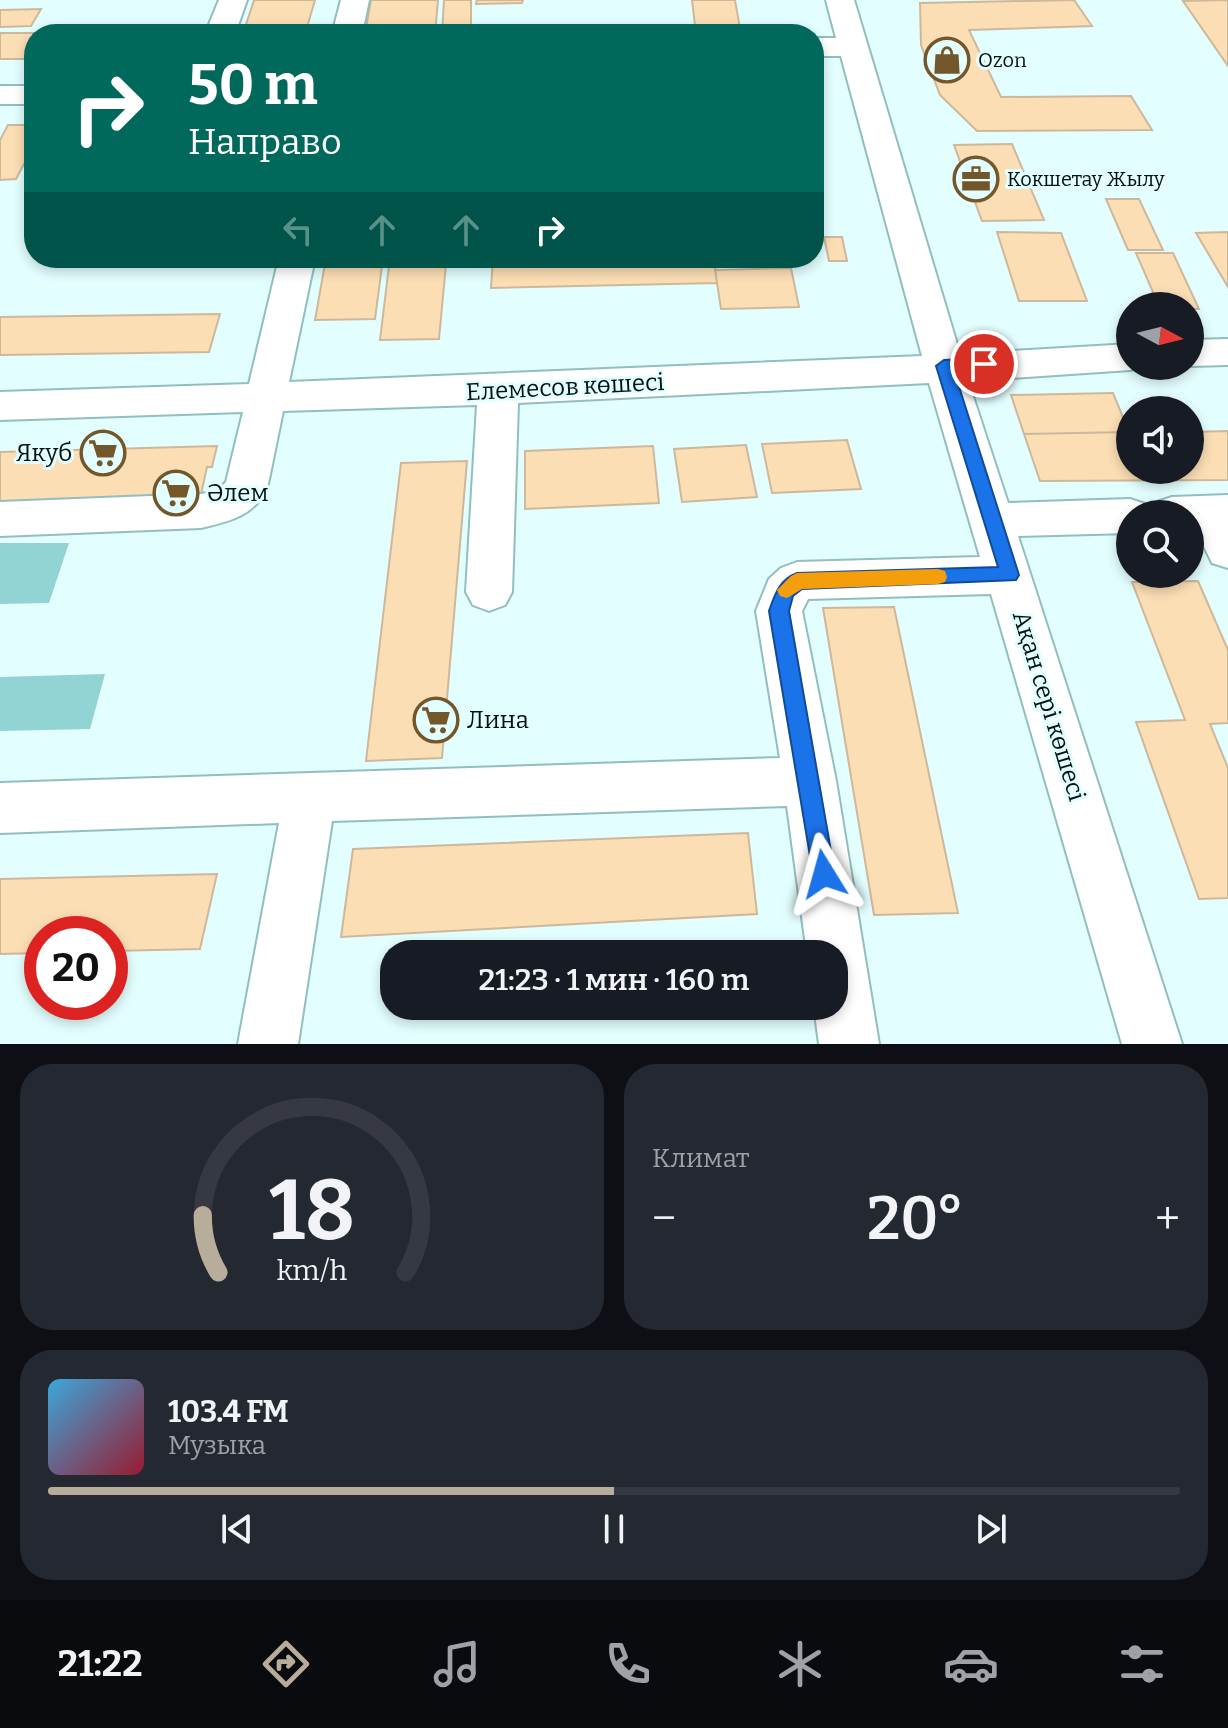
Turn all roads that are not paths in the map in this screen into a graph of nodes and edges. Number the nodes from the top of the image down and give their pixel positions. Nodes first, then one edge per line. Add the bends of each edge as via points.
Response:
1 (233, 0) edge
2 (355, 0) edge
3 (840, 0) edge
4 (224, 24) edge
5 (349, 24) edge
6 (834, 47) edge
7 (0, 95) edge
8 (24, 95) edge
9 (295, 268) edge
10 (1228, 352) edge
11 (1204, 353) edge
12 (1116, 358) edge
13 (944, 366) junction
14 (498, 390) junction
15 (268, 397) junction
16 (0, 406) edge
17 (1116, 516) edge
18 (0, 519) edge
19 (993, 520) junction
20 (1009, 575) junction
21 (489, 592) dead end
22 (810, 781) junction
23 (310, 797) junction
24 (0, 808) edge
25 (268, 1044) edge
26 (849, 1044) edge
27 (1152, 1044) edge

1 - 4 street
2 - 5 street
3 - 6 street, Ақан сері көшесі
6 - 13 street, Ақан сері көшесі
7 - 8 street
9 - 15 street
10 - 11 street
12 - 13 street, Елемесов көшесі
13 - 14 street, Елемесов көшесі
13 - 19 street, Ақан сері көшесі
14 - 15 street, Елемесов көшесі
14 - 21 street
15 - 16 street, Елемесов көшесі
15 - 18 street via 246,489 230,504 201,511
17 - 19 street
19 - 20 street, Ақан сері көшесі
20 - 22 street via 797,581 785,592 779,611
20 - 27 street, Ақан сері көшесі
22 - 23 street
22 - 26 street
23 - 24 street
23 - 25 street

